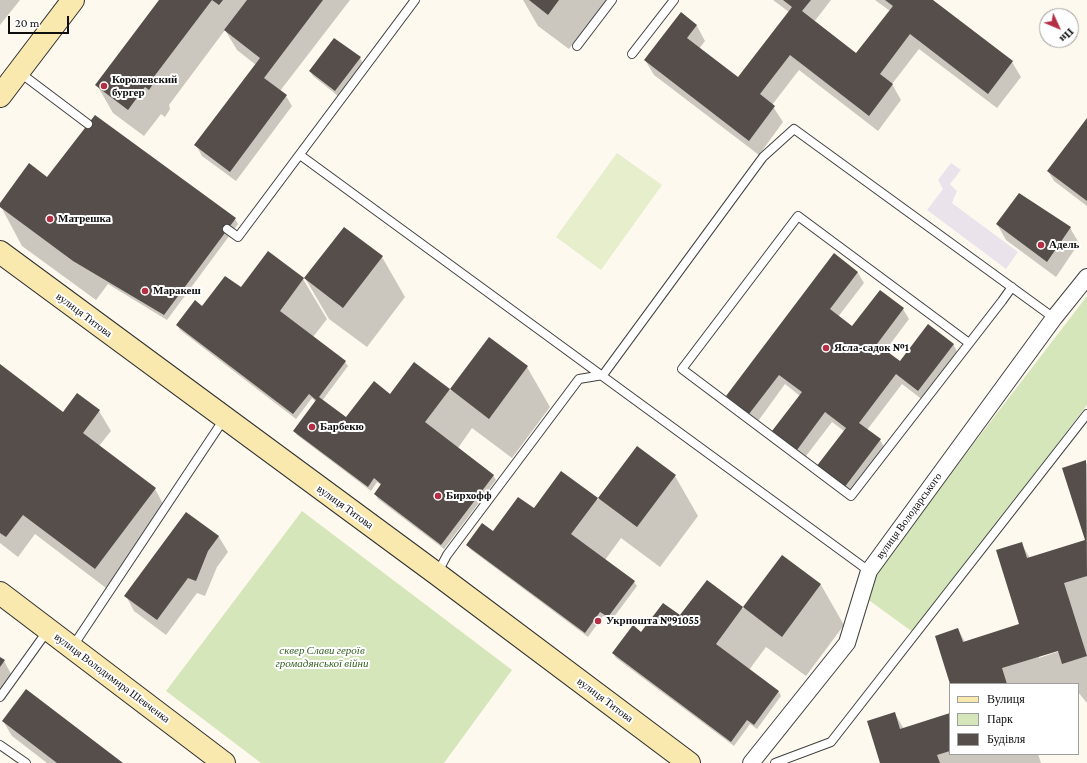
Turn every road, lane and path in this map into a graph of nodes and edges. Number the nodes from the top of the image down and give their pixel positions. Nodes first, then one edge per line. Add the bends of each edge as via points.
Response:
1 (73, 0) edge
2 (415, 0) edge
3 (612, 0) edge
4 (674, 0) edge
5 (577, 46) dead end
6 (632, 54) dead end
7 (18, 72) junction
8 (0, 96) edge
9 (88, 124) dead end
10 (300, 154) junction
11 (228, 229) dead end
12 (0, 252) edge
13 (1087, 277) edge
14 (1012, 287) junction
15 (1054, 318) junction
16 (969, 343) junction
17 (603, 375) junction
18 (1087, 414) edge
19 (224, 419) junction
20 (869, 571) junction
21 (437, 574) junction
22 (0, 593) edge
23 (49, 630) junction
24 (72, 647) junction
25 (0, 697) edge
26 (0, 745) edge
27 (679, 758) edge
28 (26, 763) edge
29 (224, 763) edge
30 (751, 763) edge
31 (775, 763) edge

1 - 7 street
2 - 10 lane
3 - 5 lane
4 - 6 lane
7 - 8 street
7 - 9 lane
10 - 11 lane via 238,237
10 - 17 lane
12 - 19 street, вулиця Титова
13 - 15 street, вулиця Володарського
14 - 15 lane
14 - 16 lane
14 - 17 lane via 794,129 762,157
15 - 20 street, вулиця Володарського
16 - 16 lane via 851,496 682,369 798,216
17 - 20 lane
17 - 21 lane via 579,380 447,555
18 - 31 lane via 831,742
19 - 21 street, вулиця Титова
19 - 24 lane
20 - 30 street, вулиця Володарського via 847,643
21 - 27 street, вулиця Титова
22 - 23 street, вулиця Володимира Шевченка
23 - 24 street, вулиця Володимира Шевченка
23 - 25 lane
24 - 29 street, вулиця Володимира Шевченка
26 - 28 lane

